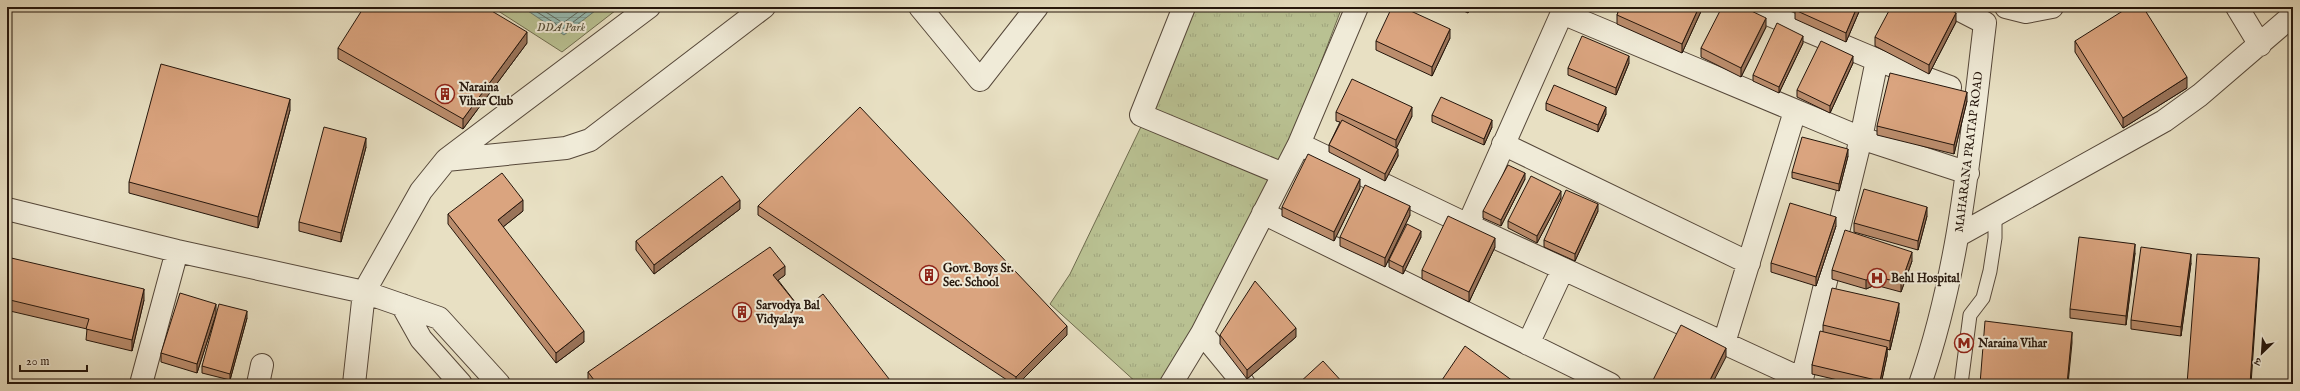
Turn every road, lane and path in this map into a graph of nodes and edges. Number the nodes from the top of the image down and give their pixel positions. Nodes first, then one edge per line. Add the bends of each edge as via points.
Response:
1 (649, 7) edge
2 (764, 7) edge
3 (920, 7) edge
4 (1037, 7) edge
5 (1184, 7) edge
6 (1357, 7) edge
7 (1751, 7) edge
8 (1954, 7) edge
9 (2006, 7) edge
10 (2052, 7) edge
11 (2237, 7) edge
12 (1563, 10) edge
13 (1987, 15) edge
14 (2293, 15) edge
15 (2260, 45) junction
16 (1877, 60) junction
17 (1950, 87) edge
18 (1795, 111) junction
19 (1860, 138) junction
20 (1299, 144) junction
21 (1504, 144) junction
22 (446, 160) junction
23 (1968, 173) junction
24 (1283, 174) junction
25 (7, 209) edge
26 (1263, 213) junction
27 (1995, 215) junction
28 (1468, 225) junction
29 (1959, 235) junction
30 (177, 251) junction
31 (1748, 263) junction
32 (1563, 269) junction
33 (364, 292) junction
34 (402, 305) junction
35 (1202, 333) junction
36 (1724, 343) junction
37 (1528, 344) junction
38 (141, 384) edge
39 (354, 384) edge
40 (461, 384) edge
41 (499, 384) edge
42 (1171, 384) edge
43 (1244, 384) edge
44 (1610, 384) edge
45 (1920, 384) edge
46 (1961, 384) edge

1 - 22 street
2 - 22 street via 590,140 566,148
3 - 4 street via 980,80
5 - 24 street via 1141,114
6 - 20 street
7 - 16 street
8 - 13 street, MAHARANA PRATAP ROAD
9 - 10 street via 2026,12
11 - 15 street
12 - 18 street
12 - 21 street
13 - 23 street, MAHARANA PRATAP ROAD
14 - 15 street
15 - 27 street via 2164,121
16 - 17 street
16 - 19 street
18 - 19 street
18 - 31 street
19 - 23 street
19 - 36 street via 1802,379
20 - 24 street
20 - 28 street
21 - 28 street
21 - 31 street
22 - 33 street via 421,191
23 - 29 street, MAHARANA PRATAP ROAD
24 - 26 street
25 - 30 street
26 - 35 street
26 - 37 street
27 - 29 street
27 - 46 lane via 1995,238 1990,271 1983,298 1970,315
28 - 32 street
29 - 45 street, MAHARANA PRATAP ROAD via 1929,360
30 - 33 street
30 - 38 street
31 - 36 street
32 - 36 street
32 - 37 street
33 - 34 street
33 - 39 street
34 - 40 street via 421,339
34 - 41 street via 439,318
35 - 42 street
35 - 43 street
37 - 44 street

